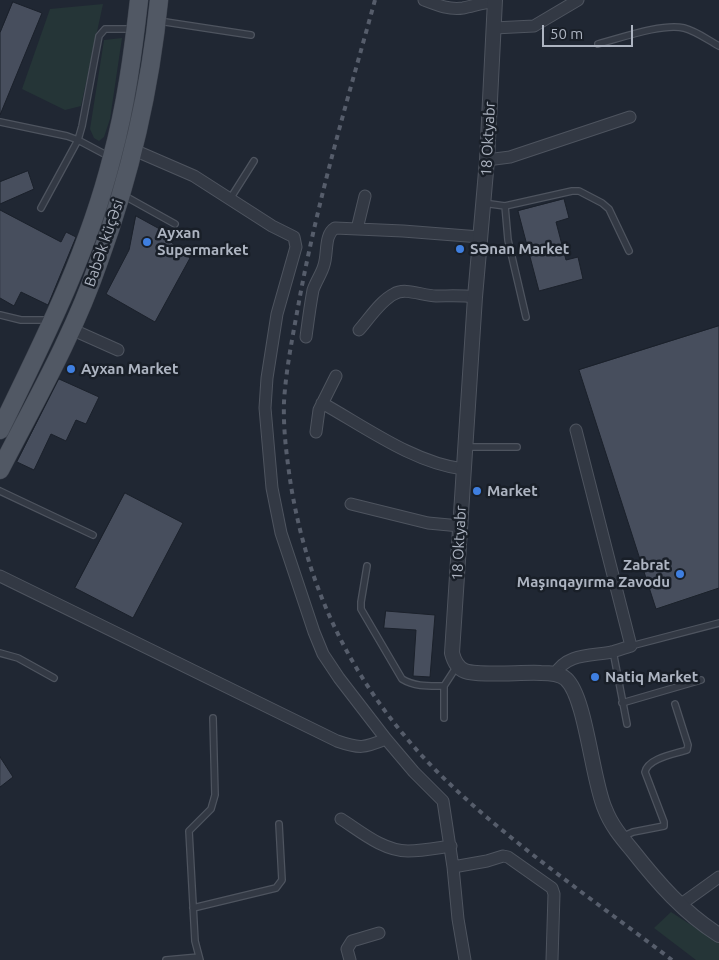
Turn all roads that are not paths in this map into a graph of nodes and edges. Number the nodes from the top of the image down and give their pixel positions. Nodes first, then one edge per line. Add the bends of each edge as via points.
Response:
1 (139, 0) edge
2 (159, 0) edge
3 (424, 0) edge
4 (578, 0) edge
5 (495, 1) edge
6 (157, 20) junction
7 (494, 28) junction
8 (136, 29) junction
9 (251, 35) dead end
10 (598, 44) dead end
11 (719, 46) edge
12 (630, 117) dead end
13 (0, 122) edge
14 (78, 140) junction
15 (134, 150) junction
16 (112, 158) junction
17 (487, 160) junction
18 (254, 161) dead end
19 (121, 194) junction
20 (365, 196) dead end
21 (230, 199) junction
22 (484, 203) junction
23 (505, 206) junction
24 (41, 208) dead end
25 (175, 224) dead end
26 (357, 229) junction
27 (480, 237) junction
28 (629, 251) dead end
29 (475, 297) junction
30 (0, 315) edge
31 (526, 317) dead end
32 (54, 320) junction
33 (71, 329) junction
34 (358, 330) dead end
35 (306, 337) dead end
36 (118, 350) dead end
37 (336, 376) dead end
38 (322, 402) junction
39 (0, 430) edge
40 (576, 430) dead end
41 (316, 432) dead end
42 (465, 447) junction
43 (517, 447) dead end
44 (463, 469) junction
45 (0, 470) edge
46 (0, 491) edge
47 (351, 504) dead end
48 (460, 526) junction
49 (93, 535) dead end
50 (367, 566) dead end
51 (0, 576) edge
52 (719, 623) edge
53 (631, 646) junction
54 (613, 652) junction
55 (0, 653) edge
56 (457, 666) junction
57 (555, 674) junction
58 (54, 678) dead end
59 (701, 680) dead end
60 (444, 686) junction
61 (622, 703) junction
62 (675, 704) dead end
63 (213, 718) dead end
64 (444, 718) dead end
65 (627, 724) dead end
66 (386, 739) junction
67 (341, 818) dead end
68 (279, 824) dead end
69 (622, 837) junction
70 (451, 846) junction
71 (453, 867) junction
72 (719, 877) edge
73 (680, 905) junction
74 (193, 908) junction
75 (379, 933) dead end
76 (719, 935) edge
77 (199, 958) edge
78 (166, 960) edge
79 (350, 960) edge
80 (465, 960) edge
81 (552, 960) edge

1 - 8 main road, Babək küçəsi
2 - 6 main road, Babək küçəsi
3 - 5 street via 444,8
4 - 7 street via 534,26
5 - 7 street, 18 Oktyabr
6 - 9 lane
6 - 15 main road, Babək küçəsi via 144,108
7 - 17 street, 18 Oktyabr
8 - 14 lane via 105,29 99,36
8 - 16 main road, Babək küçəsi
10 - 11 lane via 667,26 697,33
12 - 17 street via 510,157
13 - 14 lane
14 - 16 lane
14 - 24 lane
15 - 19 main road, Babək küçəsi
15 - 21 street via 194,176
16 - 32 main road, Babək küçəsi
17 - 22 street, 18 Oktyabr
18 - 21 lane
19 - 25 lane
19 - 33 main road, Babək küçəsi via 99,263
20 - 26 street
21 - 66 street via 294,237 296,247 278,314 267,378 265,420 272,488 292,569 320,647 339,678
22 - 23 lane
22 - 27 street, 18 Oktyabr
23 - 28 lane via 579,191 609,209
23 - 31 lane via 508,240
26 - 27 street
26 - 35 street via 335,228 330,231 324,267 314,289
27 - 29 street, 18 Oktyabr
29 - 34 street via 401,291 386,300
29 - 42 street, 18 Oktyabr
30 - 32 lane via 21,320
32 - 39 main road, Babək küçəsi
33 - 36 street
33 - 45 main road, Babək küçəsi
37 - 38 street
38 - 41 street
38 - 44 street via 416,456
40 - 53 street
42 - 43 lane
42 - 44 street, 18 Oktyabr
44 - 48 street, 18 Oktyabr
46 - 49 lane
47 - 48 street via 428,524
48 - 56 street, 18 Oktyabr via 452,643
50 - 60 lane via 360,602 362,609 398,674 409,684
51 - 66 street via 337,741 364,747
52 - 53 lane
53 - 54 street
54 - 57 street via 573,658 558,667
54 - 61 lane
55 - 58 lane via 18,658
56 - 57 street via 474,673
56 - 60 lane
57 - 69 street via 570,684 578,699 601,798
59 - 61 lane
60 - 64 lane
61 - 65 lane
62 - 69 lane via 687,750 652,763 645,772 664,826
63 - 74 lane via 215,795 211,809 189,831
66 - 70 street via 443,800
67 - 70 street via 392,848 406,851
68 - 74 lane via 282,880 276,888
69 - 73 street
70 - 71 street
71 - 80 street
71 - 81 street via 508,857 552,888
72 - 73 street
73 - 76 street
74 - 77 lane
75 - 79 street via 352,942 347,949
77 - 78 lane

